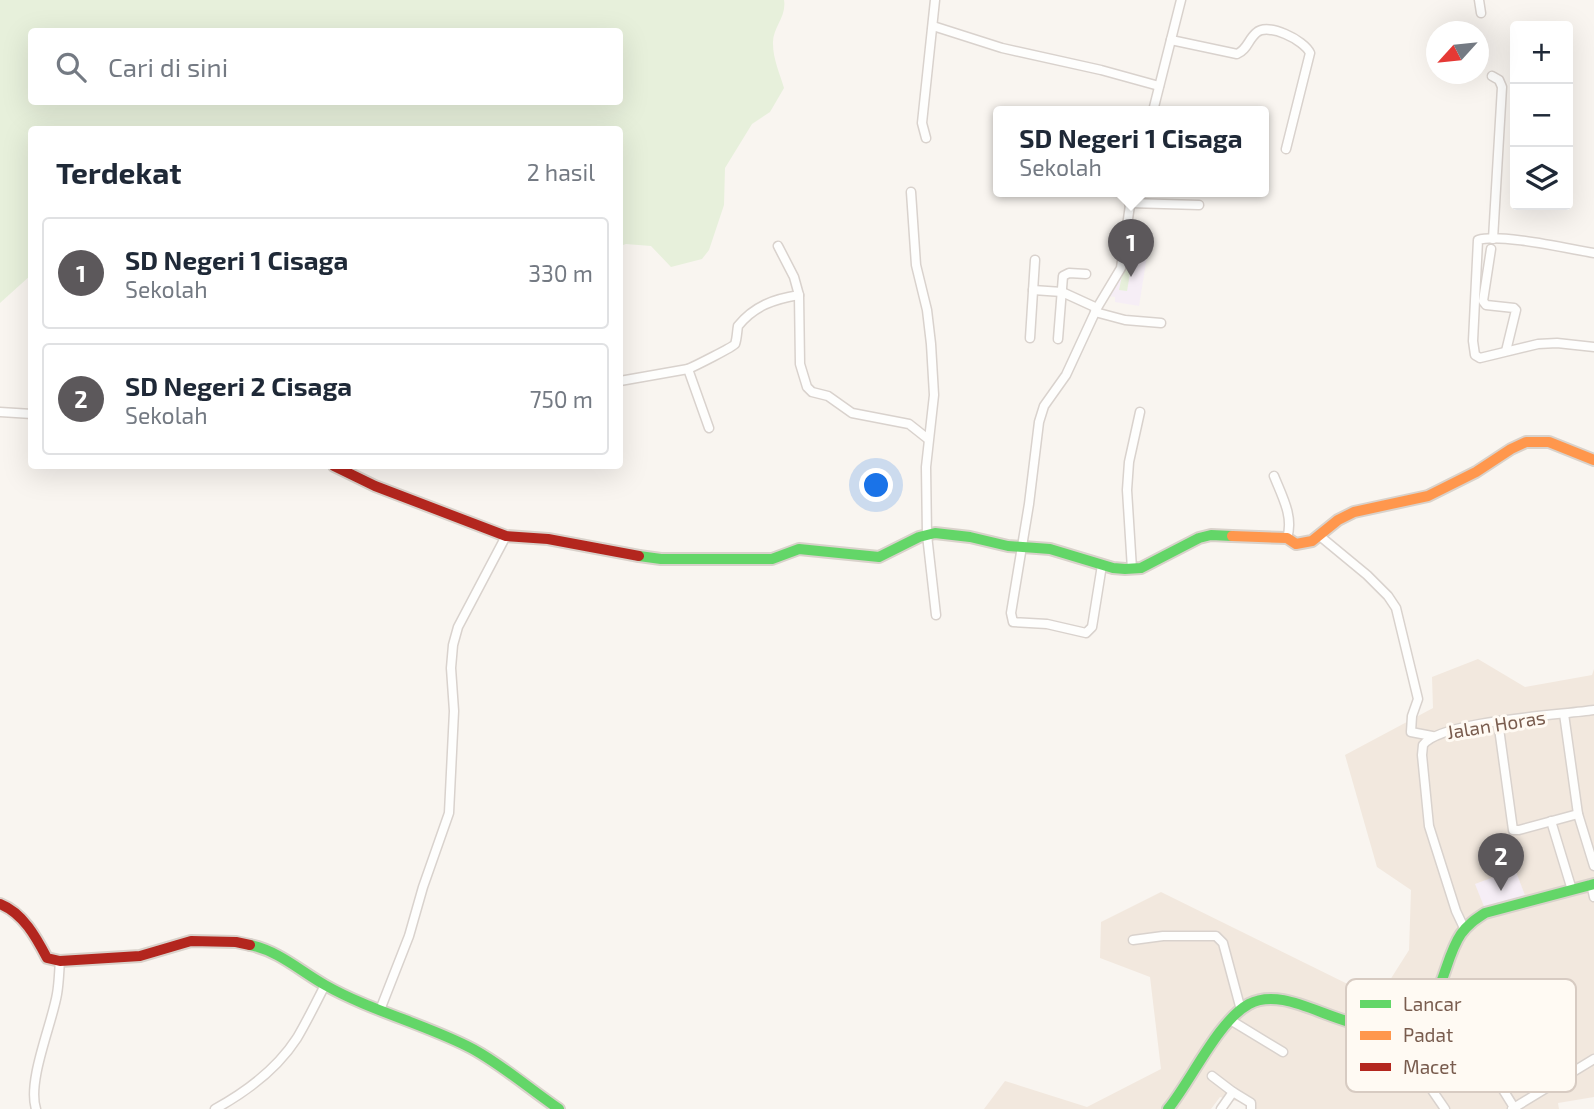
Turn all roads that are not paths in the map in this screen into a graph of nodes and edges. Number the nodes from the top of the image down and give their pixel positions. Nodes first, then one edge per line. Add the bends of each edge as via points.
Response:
1 (935, 0) edge
2 (1181, 0) edge
3 (1479, 0) edge
4 (1481, 13) dead end
5 (933, 26) junction
6 (1171, 40) junction
7 (1492, 76) dead end
8 (1159, 86) junction
9 (1154, 106) edge
10 (926, 138) dead end
11 (1286, 149) dead end
12 (911, 192) dead end
13 (1130, 197) edge
14 (1129, 203) junction
15 (1199, 205) dead end
16 (1493, 239) junction
17 (778, 246) dead end
18 (1490, 249) dead end
19 (1594, 253) edge
20 (1035, 260) dead end
21 (1086, 274) dead end
22 (1033, 290) junction
23 (1062, 292) junction
24 (799, 295) junction
25 (1096, 310) junction
26 (1161, 323) dead end
27 (1030, 338) dead end
28 (1058, 339) dead end
29 (1594, 347) edge
30 (1506, 351) junction
31 (688, 369) junction
32 (623, 380) edge
33 (0, 412) edge
34 (1140, 412) dead end
35 (28, 414) edge
36 (709, 428) dead end
37 (928, 439) junction
38 (1594, 460) edge
39 (340, 469) edge
40 (1274, 477) dead end
41 (927, 535) junction
42 (506, 536) junction
43 (1321, 537) junction
44 (1287, 538) junction
45 (1022, 548) junction
46 (1102, 565) junction
47 (1132, 569) junction
48 (936, 615) dead end
49 (1594, 710) edge
50 (1564, 714) junction
51 (1498, 721) junction
52 (1432, 736) junction
53 (1578, 814) junction
54 (1552, 821) junction
55 (1594, 866) edge
56 (1592, 884) edge
57 (1572, 890) junction
58 (1594, 897) edge
59 (0, 904) edge
60 (1464, 928) junction
61 (1133, 940) dead end
62 (60, 961) junction
63 (1442, 979) edge
64 (325, 985) junction
65 (380, 1010) junction
66 (1241, 1010) junction
67 (1232, 1021) junction
68 (1346, 1021) edge
69 (1283, 1052) dead end
70 (1594, 1059) edge
71 (1576, 1070) edge
72 (1212, 1076) dead end
73 (1233, 1092) junction
74 (1433, 1092) edge
75 (1503, 1092) edge
76 (1541, 1092) edge
77 (36, 1109) edge
78 (215, 1109) edge
79 (559, 1109) edge
80 (1168, 1109) edge
81 (1222, 1109) edge
82 (1251, 1109) edge
83 (1445, 1109) edge
84 (1514, 1109) edge

1 - 5 street
2 - 6 street
3 - 4 street
5 - 8 street via 1002,48
5 - 10 street via 922,123
6 - 8 street
6 - 11 street via 1237,54 1265,29 1306,46 1310,53
7 - 16 street via 1502,87
8 - 9 street
12 - 37 street via 916,265 931,344 934,395
13 - 14 street
14 - 15 street
14 - 25 street via 1121,268
16 - 19 street
16 - 30 street via 1476,242 1474,352 1480,358
17 - 24 street
18 - 30 street via 1483,301 1516,310
20 - 22 street
21 - 23 street via 1065,275
22 - 23 street
22 - 27 street
23 - 25 street
23 - 28 street
24 - 31 street via 765,303 738,326 731,348
24 - 37 street via 800,364 807,387 859,415 909,424
25 - 26 street via 1125,320
25 - 45 street via 1066,375 1044,407
29 - 30 street via 1547,343
31 - 32 street
31 - 36 street
33 - 35 street
34 - 47 street via 1127,490
37 - 41 street
38 - 43 street via 1554,443 1527,442 1430,495 1348,514
39 - 42 street
40 - 44 street via 1287,509
41 - 42 street via 879,557 799,550 772,559 661,559 548,538
41 - 45 street via 951,534
41 - 48 street
42 - 65 street via 458,626 451,668 454,711 449,813
43 - 44 street via 1303,545
43 - 52 street via 1393,601 1418,699 1411,732
44 - 47 street via 1206,536
45 - 46 street via 1050,549
45 - 46 street via 1011,613 1016,624 1041,623 1086,633 1094,621
46 - 47 street
49 - 50 street, Jalan Horas
50 - 51 street, Jalan Horas
50 - 53 street
51 - 52 street, Jalan Horas
51 - 54 street via 1511,827 1519,830
52 - 60 street, Jalan Horas via 1422,750 1428,820
53 - 54 street
53 - 55 street
54 - 57 street
56 - 57 street
56 - 58 street
57 - 60 street via 1485,912
59 - 62 street via 33,931 44,955
60 - 63 street
61 - 66 street via 1216,936 1223,943
62 - 64 street via 139,956 191,941 236,942 280,956
62 - 77 street via 57,994 40,1055 33,1101
64 - 65 street
64 - 78 street via 280,1059 245,1092
65 - 79 street via 470,1047
66 - 67 street
66 - 68 street via 1259,1000 1276,999
67 - 69 street
67 - 80 street
70 - 71 street
72 - 73 street
73 - 81 street
73 - 82 street via 1251,1103
74 - 83 street
75 - 84 street
76 - 84 street

